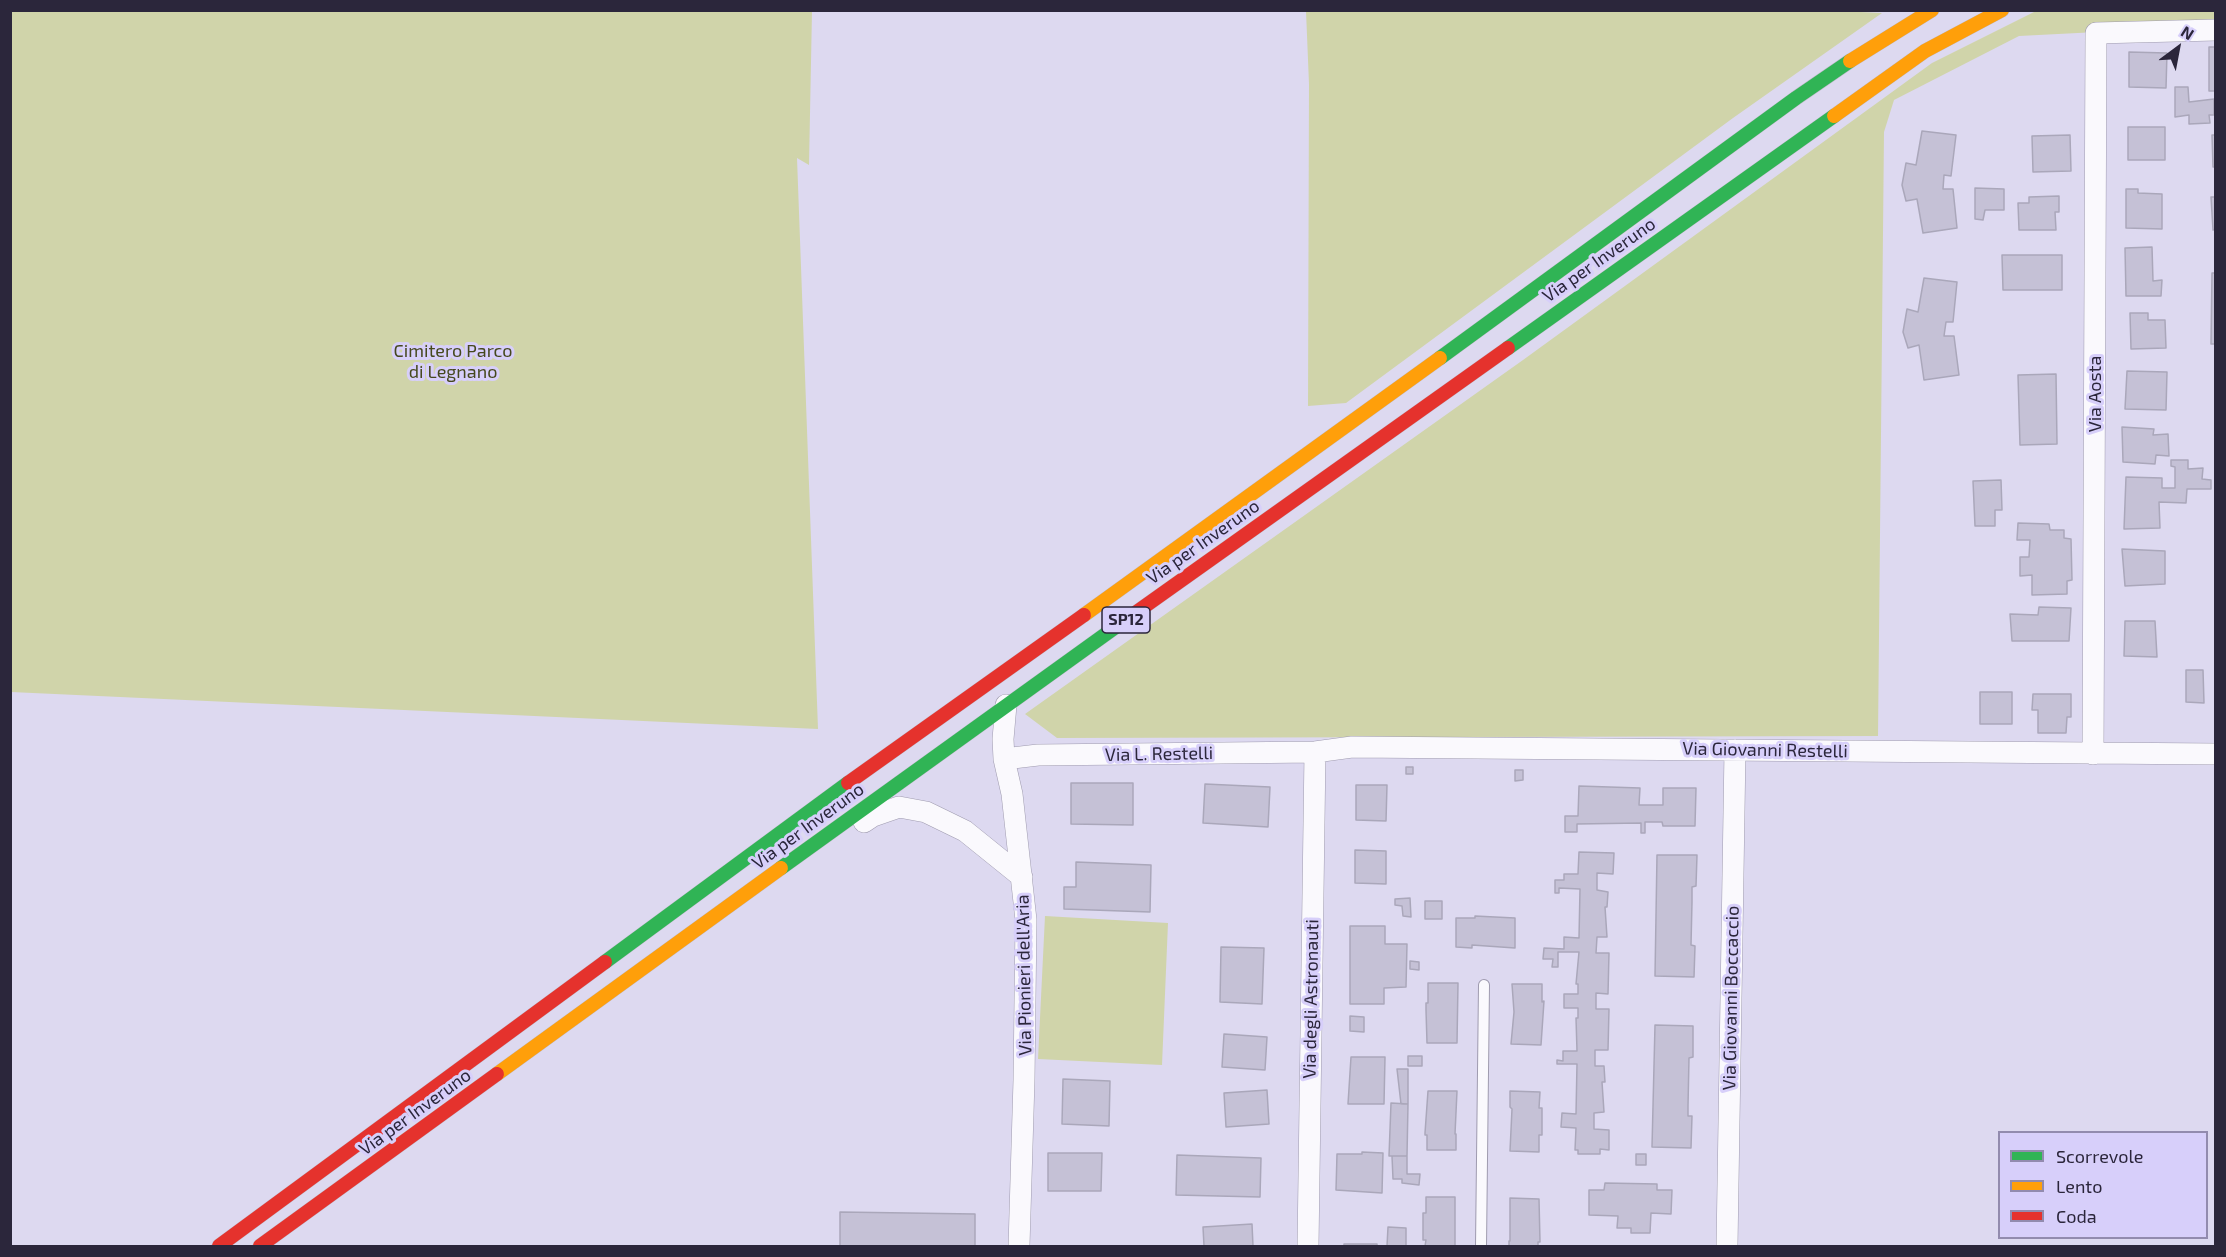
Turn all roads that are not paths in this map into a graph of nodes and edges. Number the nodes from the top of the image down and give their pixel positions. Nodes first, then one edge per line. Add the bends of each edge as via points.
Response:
1 (1932, 10) edge
2 (2002, 10) edge
3 (2216, 30) edge
4 (1006, 705) junction
5 (1735, 750) junction
6 (1315, 752) junction
7 (2093, 754) junction
8 (2216, 754) edge
9 (1004, 759) junction
10 (1022, 877) junction
11 (1484, 985) dead end
12 (561, 1028) junction
13 (219, 1246) edge
14 (260, 1246) edge
15 (1020, 1246) edge
16 (1308, 1246) edge
17 (1481, 1246) edge
18 (1727, 1246) edge

1 - 13 main road, Via per Inveruno / SP12 via 1796,98 1302,459 873,765
2 - 4 main road, Via per Inveruno / SP12 via 1924,51
3 - 7 street, Via Aosta via 2096,33
4 - 9 street, Via Pionieri dell'Aria
4 - 12 main road, Via per Inveruno / SP12
5 - 6 street, Via Giovanni Restelli via 1352,747
5 - 7 street, Via Giovanni Restelli
5 - 18 street, Via Giovanni Boccaccio
6 - 9 street, Via L. Restelli via 1038,755
6 - 16 street, Via degli Astronauti
7 - 8 street, Via Giovanni Restelli
9 - 10 street, Via Pionieri dell'Aria
10 - 12 street via 965,831 926,812 899,807 873,816 601,1009
10 - 15 street, Via Pionieri dell'Aria via 1026,920
11 - 17 lane
12 - 14 main road, Via per Inveruno / SP12

